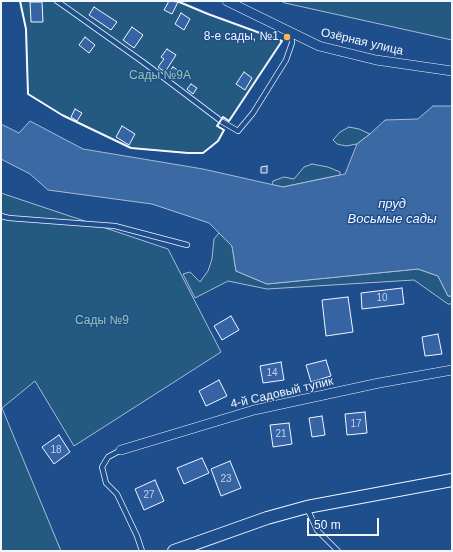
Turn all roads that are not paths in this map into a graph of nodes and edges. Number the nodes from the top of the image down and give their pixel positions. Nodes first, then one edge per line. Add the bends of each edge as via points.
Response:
1 (57, 1) edge
2 (227, 1) edge
3 (292, 32) junction
4 (452, 71) edge
5 (1, 216) edge
6 (186, 245) dead end
7 (452, 370) edge
8 (121, 450) joint
9 (452, 480) edge
10 (307, 507) junction
11 (142, 551) edge
12 (174, 551) edge
13 (338, 551) edge

1 - 3 lane via 238,131 253,113 286,60 292,43
2 - 3 street, Озёрная улица
3 - 4 street, Озёрная улица via 319,46 376,60
5 - 6 lane via 115,226
7 - 8 street, 4-й Садовый тупик via 254,410
8 - 11 lane via 108,457 102,467 106,483 117,494
9 - 10 street
10 - 12 street via 267,518
10 - 13 lane via 317,530

